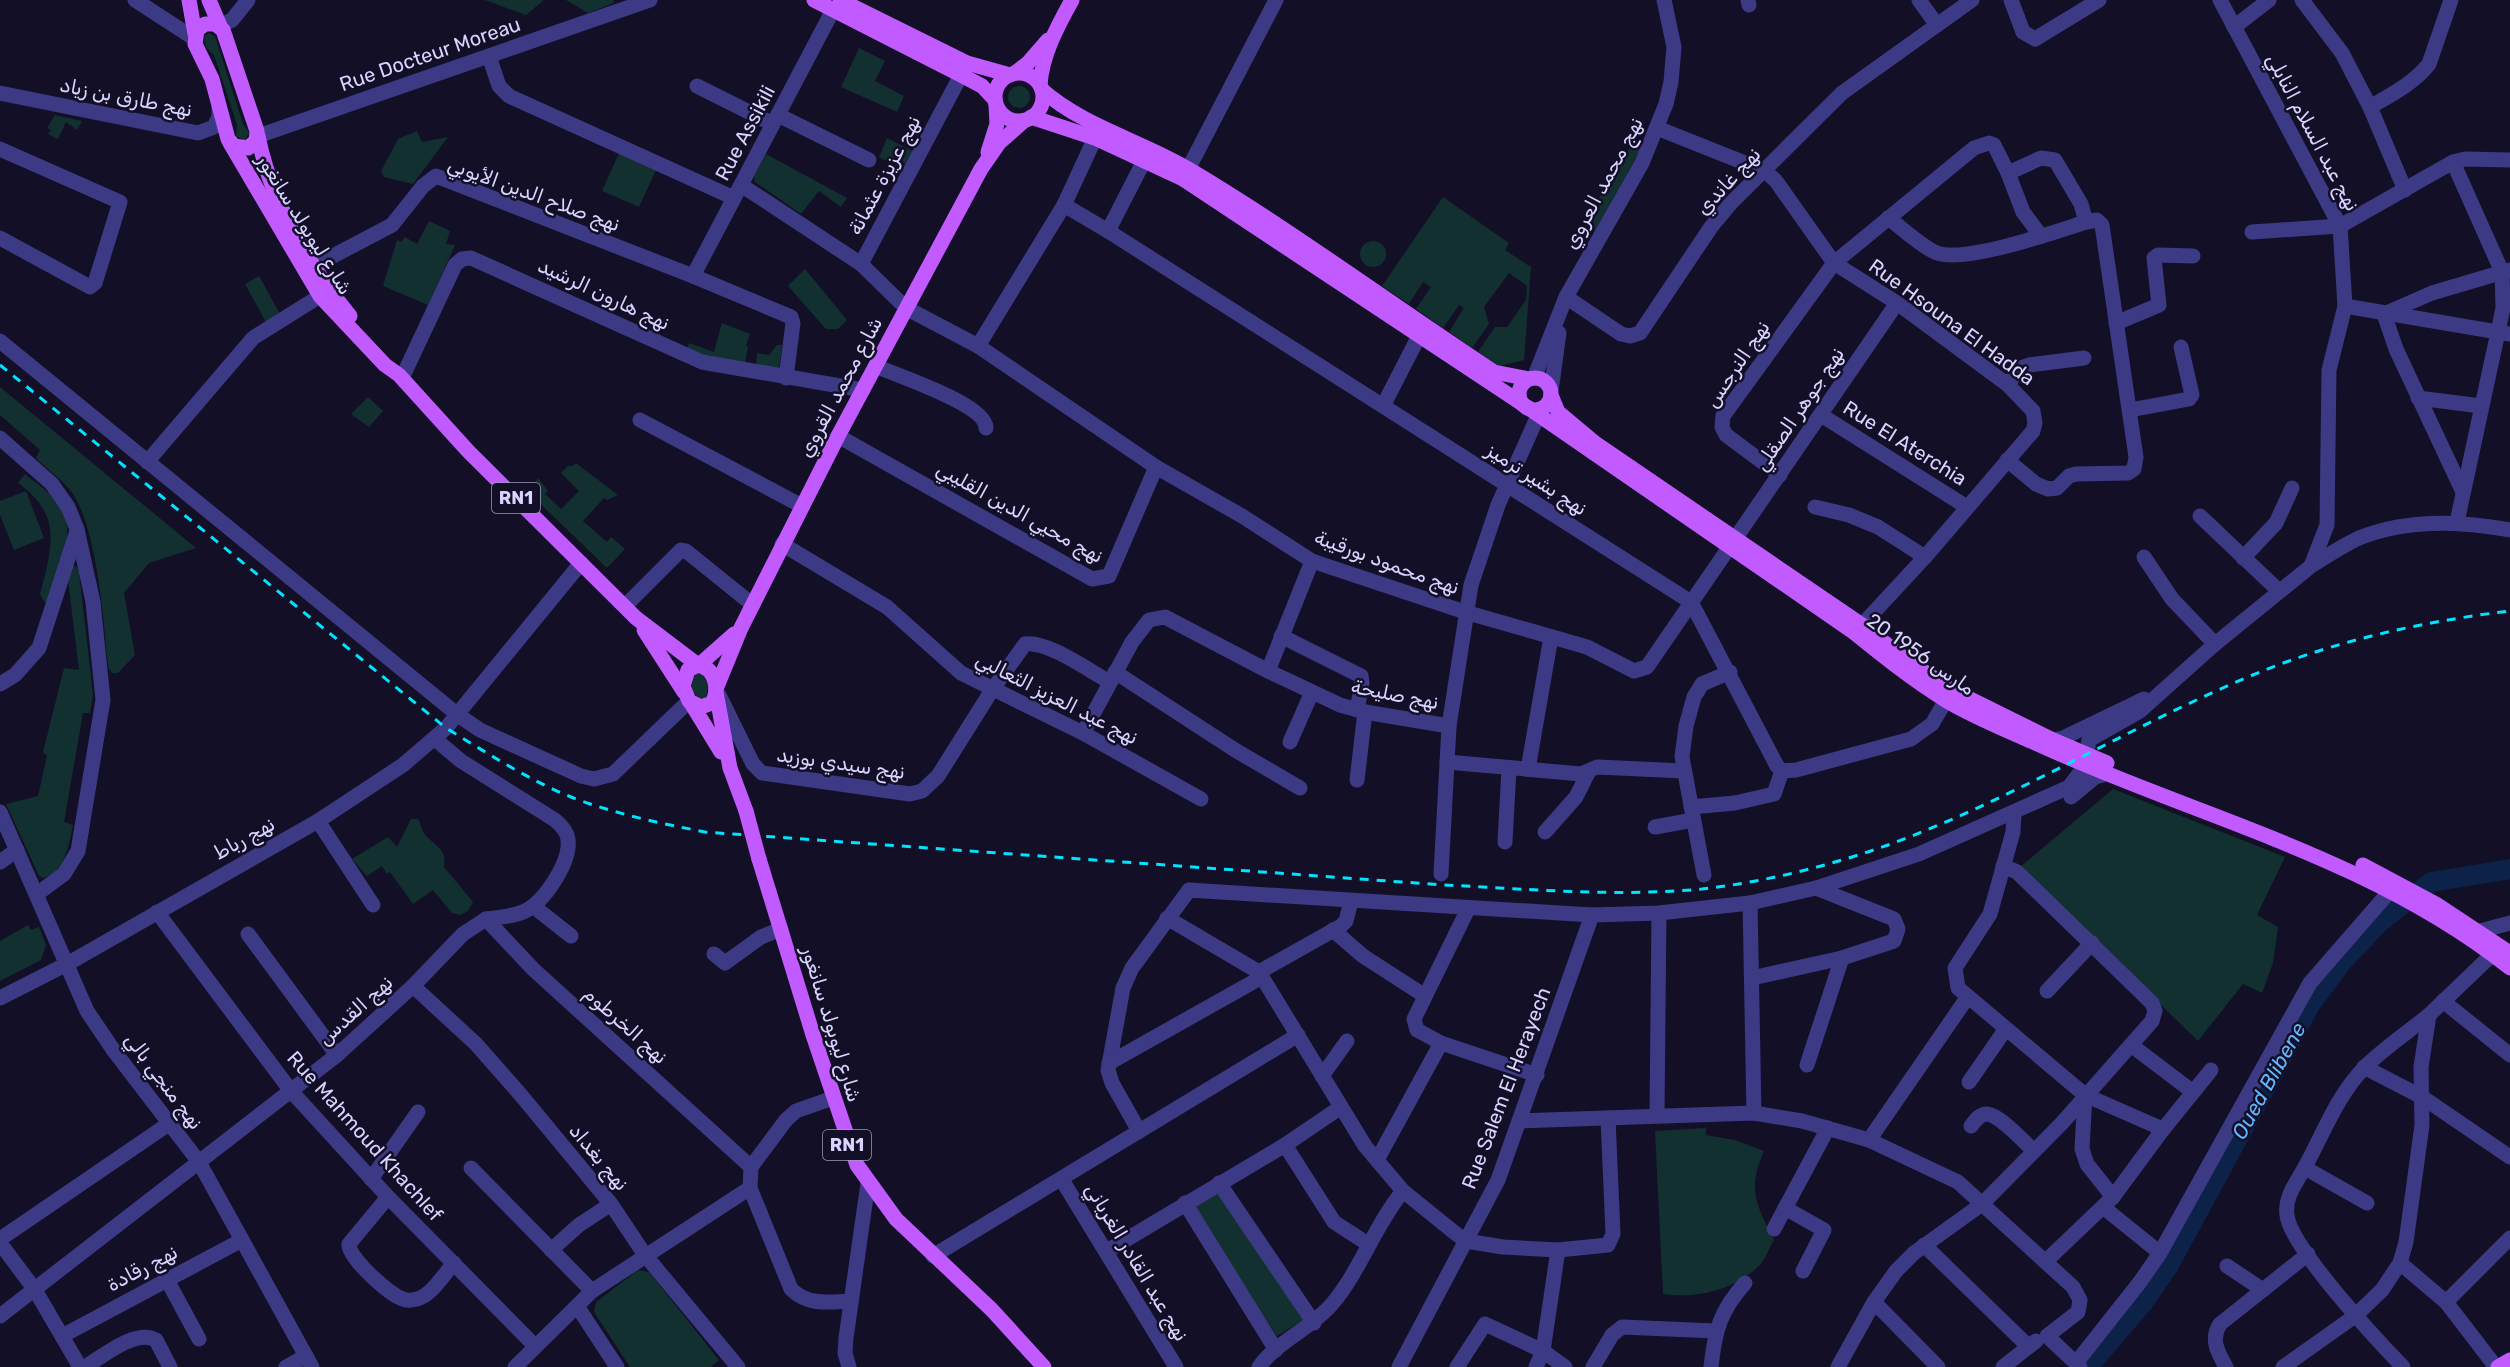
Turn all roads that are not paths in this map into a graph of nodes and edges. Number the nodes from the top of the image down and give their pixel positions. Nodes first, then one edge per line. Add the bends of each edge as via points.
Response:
1 (135, 0) edge
2 (189, 0) edge
3 (209, 0) edge
4 (248, 0) edge
5 (650, 0) edge
6 (814, 0) edge
7 (1072, 0) edge
8 (1276, 0) edge
9 (1664, 0) edge
10 (1919, 0) edge
11 (1972, 0) edge
12 (2011, 0) edge
13 (2099, 0) edge
14 (2220, 0) edge
15 (2269, 0) edge
16 (2301, 0) edge
17 (2451, 0) edge
18 (836, 5) edge
19 (220, 26) junction
20 (1937, 26) junction
21 (2234, 27) junction
22 (1054, 33) junction
23 (195, 36) junction
24 (489, 56) junction
25 (1012, 74) junction
26 (962, 75) junction
27 (697, 86) dead end
28 (1041, 88) junction
29 (0, 93) edge
30 (219, 100) junction
31 (996, 102) junction
32 (2370, 107) junction
33 (1028, 118) junction
34 (775, 120) junction
35 (1657, 128) junction
36 (258, 136) junction
37 (1095, 138) junction
38 (230, 143) junction
39 (0, 149) edge
40 (1145, 159) junction
41 (868, 160) dead end
42 (2510, 160) edge
43 (2454, 162) junction
44 (981, 169) junction
45 (1765, 171) junction
46 (2008, 173) junction
47 (1185, 174) junction
48 (2405, 190) junction
49 (738, 191) junction
50 (1064, 205) junction
51 (1888, 218) junction
52 (2086, 222) junction
53 (2340, 226) junction
54 (1108, 231) junction
55 (2252, 232) dead end
56 (2041, 236) junction
57 (0, 238) edge
58 (2193, 256) dead end
59 (1834, 263) junction
60 (861, 264) junction
61 (314, 266) junction
62 (2506, 271) edge
63 (693, 276) junction
64 (320, 297) junction
65 (1566, 297) junction
66 (1897, 303) junction
67 (2345, 306) junction
68 (906, 308) junction
69 (2384, 314) junction
70 (1561, 315) junction
71 (2116, 323) junction
72 (2504, 333) edge
73 (1419, 336) junction
74 (0, 341) edge
75 (978, 346) junction
76 (2181, 346) dead end
77 (2084, 358) dead end
78 (876, 366) junction
79 (400, 377) junction
80 (786, 378) junction
81 (1532, 378) junction
82 (2008, 385) junction
83 (863, 390) junction
84 (1551, 393) junction
85 (2418, 398) junction
86 (1384, 404) junction
87 (2481, 406) junction
88 (1532, 409) junction
89 (2130, 410) junction
90 (1821, 415) junction
91 (640, 420) dead end
92 (986, 428) dead end
93 (838, 436) junction
94 (0, 438) edge
95 (2007, 460) junction
96 (147, 462) junction
97 (1156, 467) junction
98 (1780, 475) junction
99 (1508, 485) junction
100 (2292, 488) dead end
101 (2463, 492) junction
102 (802, 506) junction
103 (1815, 507) dead end
104 (1967, 507) junction
105 (2200, 516) dead end
106 (2457, 522) junction
107 (77, 529) junction
108 (2510, 530) edge
109 (1733, 543) junction
110 (782, 544) junction
111 (1926, 557) junction
112 (2144, 557) dead end
113 (2243, 558) junction
114 (1312, 561) junction
115 (581, 563) junction
116 (2311, 566) junction
117 (2279, 591) junction
118 (1691, 602) junction
119 (753, 605) junction
120 (630, 612) junction
121 (1465, 612) junction
122 (1862, 625) junction
123 (741, 628) junction
124 (1281, 636) junction
125 (1551, 637) junction
126 (2215, 644) junction
127 (698, 665) junction
128 (1268, 670) junction
129 (1730, 672) junction
130 (1113, 677) junction
131 (0, 684) edge
132 (2168, 687) junction
133 (716, 690) junction
134 (992, 690) junction
135 (1312, 692) junction
136 (688, 699) junction
137 (1947, 700) junction
138 (1361, 711) junction
139 (458, 715) junction
140 (1449, 726) junction
141 (1083, 733) junction
142 (435, 739) junction
143 (2053, 740) junction
144 (1290, 742) dead end
145 (2086, 760) junction
146 (1447, 762) junction
147 (730, 768) junction
148 (1509, 768) junction
149 (1528, 769) junction
150 (1588, 771) junction
151 (1684, 771) junction
152 (1782, 771) junction
153 (2106, 774) junction
154 (1357, 780) dead end
155 (1300, 788) dead end
156 (1201, 799) dead end
157 (0, 812) edge
158 (1692, 813) junction
159 (2014, 813) junction
160 (318, 821) junction
161 (1655, 827) dead end
162 (1545, 832) dead end
163 (1505, 842) dead end
164 (17, 850) junction
165 (0, 862) edge
166 (2003, 866) junction
167 (1441, 874) dead end
168 (1704, 875) dead end
169 (1816, 888) junction
170 (2397, 890) junction
171 (37, 894) junction
172 (1351, 901) junction
173 (1750, 903) junction
174 (373, 905) dead end
175 (533, 906) junction
176 (2429, 906) junction
177 (1468, 909) junction
178 (158, 912) junction
179 (1659, 913) junction
180 (1592, 915) junction
181 (1167, 918) junction
182 (480, 922) junction
183 (2510, 923) edge
184 (781, 928) junction
185 (1333, 930) junction
186 (2480, 931) junction
187 (248, 934) dead end
188 (571, 936) dead end
189 (2092, 943) junction
190 (2501, 951) edge
191 (714, 954) dead end
192 (1842, 958) junction
193 (67, 964) junction
194 (2510, 968) edge
195 (1261, 975) junction
196 (1752, 978) junction
197 (413, 986) junction
198 (2047, 991) dead end
199 (1425, 996) junction
200 (0, 998) edge
201 (1967, 998) junction
202 (2443, 1001) junction
203 (2429, 1015) junction
204 (2005, 1030) junction
205 (1298, 1035) junction
206 (1347, 1041) dead end
207 (1441, 1043) junction
208 (2131, 1045) junction
209 (337, 1055) junction
210 (2510, 1055) edge
211 (1109, 1063) junction
212 (1807, 1065) dead end
213 (2364, 1067) junction
214 (2211, 1070) dead end
215 (1537, 1075) junction
216 (1322, 1076) junction
217 (1969, 1082) dead end
218 (291, 1091) junction
219 (2193, 1092) junction
220 (2085, 1095) junction
221 (2422, 1097) junction
222 (833, 1098) junction
223 (1341, 1107) junction
224 (418, 1112) dead end
225 (1754, 1113) junction
226 (1657, 1115) junction
227 (1608, 1118) junction
228 (1520, 1121) junction
229 (170, 1123) junction
230 (1971, 1126) dead end
231 (1828, 1128) junction
232 (1139, 1131) junction
233 (2161, 1132) junction
234 (1869, 1140) junction
235 (1285, 1145) junction
236 (2034, 1151) junction
237 (2510, 1157) edge
238 (1377, 1161) junction
239 (199, 1162) junction
240 (751, 1167) junction
241 (471, 1168) dead end
242 (2305, 1168) junction
243 (371, 1179) junction
244 (1062, 1180) junction
245 (868, 1183) junction
246 (1219, 1183) junction
247 (750, 1188) junction
248 (1403, 1191) junction
249 (388, 1197) junction
250 (2108, 1202) junction
251 (1185, 1203) junction
252 (2367, 1203) dead end
253 (611, 1204) junction
254 (1982, 1204) junction
255 (1785, 1208) junction
256 (1774, 1228) dead end
257 (2510, 1238) edge
258 (242, 1240) junction
259 (0, 1241) edge
260 (1466, 1241) junction
261 (1368, 1244) junction
262 (1924, 1245) junction
263 (551, 1250) junction
264 (1558, 1250) junction
265 (1107, 1251) junction
266 (2160, 1253) junction
267 (2308, 1254) junction
268 (645, 1255) junction
269 (933, 1256) junction
270 (2046, 1261) junction
271 (454, 1263) junction
272 (2400, 1263) junction
273 (2227, 1266) dead end
274 (1803, 1271) dead end
275 (166, 1278) junction
276 (1745, 1283) dead end
277 (35, 1290) junction
278 (2263, 1290) junction
279 (592, 1292) junction
280 (851, 1301) junction
281 (1874, 1302) junction
282 (2446, 1302) junction
283 (577, 1306) junction
284 (0, 1316) edge
285 (2355, 1316) junction
286 (1314, 1323) junction
287 (1715, 1331) junction
288 (62, 1336) junction
289 (2048, 1336) junction
290 (199, 1338) dead end
291 (535, 1346) junction
292 (2028, 1346) junction
293 (1276, 1350) junction
294 (1543, 1351) junction
295 (2510, 1360) edge
296 (309, 1361) edge
297 (2078, 1365) edge
298 (80, 1367) edge
299 (85, 1367) edge
300 (170, 1367) edge
301 (286, 1367) edge
302 (515, 1367) edge
303 (617, 1367) edge
304 (738, 1367) edge
305 (849, 1367) edge
306 (1044, 1367) edge
307 (1176, 1367) edge
308 (1259, 1367) edge
309 (1399, 1367) edge
310 (1457, 1367) edge
311 (1536, 1367) edge
312 (1565, 1367) edge
313 (1593, 1367) edge
314 (1710, 1367) edge
315 (1838, 1367) edge
316 (1938, 1367) edge
317 (2003, 1367) edge
318 (2226, 1367) edge
319 (2283, 1367) edge
320 (2403, 1367) edge
321 (2497, 1367) edge

1 - 23 street
2 - 23 main road, RN1
3 - 19 main road, RN1
4 - 19 street via 232,20
5 - 24 street, Rue Docteur Moreau
6 - 18 main road
7 - 22 main road, شارع محمد القروي
8 - 47 street
9 - 35 street, نهج محمد العروي via 1674,47 1671,82
10 - 20 street
11 - 20 street, نهج غاندي
12 - 13 street via 2024,32 2035,39
14 - 21 street, نهج عبد السلام النابلي
15 - 21 street
16 - 32 street via 2342,53
17 - 32 street via 2424,71
18 - 25 main road via 968,63
18 - 26 main road
18 - 34 street, Rue Assikili
19 - 23 main road via 205,24
19 - 36 main road, RN1
20 - 45 street, نهج غاندي via 1842,93
21 - 53 street, نهج عبد السلام النابلي
22 - 25 main road, شارع محمد القروي via 1029,63
22 - 28 main road, شارع محمد القروي via 1041,72
23 - 30 main road, RN1
24 - 36 street, Rue Docteur Moreau
24 - 49 street, نهج عزيزة عثمانة via 499,86 509,96
25 - 28 main road via 1029,75
25 - 31 main road, شارع محمد القروي via 998,85
26 - 31 main road via 982,86
26 - 60 street, نهج عزيزة عثمانة
27 - 34 street
28 - 33 main road, شارع محمد القروي via 1041,105
28 - 47 main road via 1054,101
29 - 30 street, نهج طارق بن زياد via 198,133 214,127
30 - 38 main road, RN1
31 - 33 main road via 1005,116
31 - 44 main road, شارع محمد القروي via 997,124
32 - 48 street
33 - 37 main road
33 - 44 main road, شارع محمد القروي via 999,143
34 - 41 street
34 - 49 street, Rue Assikili
35 - 45 street, Rue Hsouna El Hadda
35 - 65 street, نهج محمد العروي via 1642,163
36 - 38 main road via 248,148
36 - 61 main road, شارع ليوبولد سانغور / RN1 via 265,170
37 - 40 main road
37 - 50 street
38 - 64 main road, شارع ليوبولد سانغور / RN1
39 - 57 street via 120,202 95,283 86,286
40 - 47 main road
40 - 54 street
42 - 43 street
43 - 48 street
43 - 62 street
44 - 68 main road, شارع محمد القروي
45 - 59 street, Rue Hsouna El Hadda
45 - 65 street, نهج غاندي via 1711,227 1640,333 1621,334
46 - 51 street, نهج النرجس via 1995,145 1985,143
46 - 52 street via 2041,158 2055,159
46 - 56 street via 2023,212
47 - 73 main road, 20 مارس 1956
47 - 81 main road via 1278,226 1494,372
48 - 53 street
49 - 60 street, نهج عزيزة عثمانة
49 - 63 street, Rue Assikili
50 - 54 street, نهج بشير ترميز
50 - 75 street
51 - 56 street via 1936,253 1974,252
51 - 59 street, نهج النرجس
52 - 56 street
52 - 71 street via 2097,220 2102,225
53 - 55 street
53 - 67 street, نهج عبد السلام النابلي
54 - 86 street, نهج بشير ترميز
58 - 71 street via 2154,258 2159,305
59 - 66 street, Rue Hsouna El Hadda
59 - 98 street, نهج النرجس via 1723,416 1726,435
60 - 68 street, نهج محمود بورقيبة
61 - 63 street, نهج صلاح الدين الأيوبي via 392,225 423,186 436,177
61 - 79 main road, شارع ليوبولد سانغور / RN1 via 359,327 392,359
62 - 69 street via 2432,293
62 - 72 street
63 - 80 street via 790,317 793,323
64 - 79 main road, شارع ليوبولد سانغور / RN1
64 - 96 street via 253,338
65 - 70 street, نهج محمد العروي
66 - 82 street, Rue Hsouna El Hadda
66 - 90 street, نهج جوهر الصقلي
67 - 69 street
67 - 116 street, نهج عبد السلام النابلي via 2329,370 2327,525
68 - 75 street, نهج محمود بورقيبة
68 - 78 main road, شارع محمد القروي
69 - 72 street
69 - 85 street
70 - 81 street, نهج محمد العروي
70 - 84 street
71 - 89 street
72 - 87 street
73 - 86 street
73 - 88 main road, 20 مارس 1956
74 - 96 street
75 - 97 street, نهج محمود بورقيبة
76 - 89 street via 2192,395 2189,399
77 - 82 street via 2029,365 2018,369
78 - 83 main road, شارع محمد القروي
78 - 92 street via 959,400 983,418
79 - 80 street, نهج هارون الرشيد via 455,266 462,259 471,258 695,359
79 - 115 main road, شارع ليوبولد سانغور / RN1
80 - 83 street, نهج هارون الرشيد
81 - 84 main road via 1547,382
81 - 88 main road via 1520,390
82 - 95 street, Rue Hsouna El Hadda via 2029,404 2036,423
83 - 93 main road, شارع محمد القروي
84 - 88 main road via 1548,403
84 - 109 main road, 20 مارس 1956 via 1558,412 1572,426
85 - 87 street
85 - 101 street
86 - 99 street, نهج بشير ترميز
87 - 101 street
88 - 99 street
88 - 109 main road, 20 مارس 1956
89 - 95 street via 2136,457 2128,473 2076,474 2056,488 2042,489
90 - 98 street, نهج جوهر الصقلي
90 - 104 street, Rue El Aterchia
91 - 102 street
93 - 97 street, نهج محيي الدين القليبي via 1092,579 1102,580 1109,576
93 - 102 main road, شارع محمد القروي
94 - 107 street via 57,490
95 - 104 street, Rue Hsouna El Hadda
96 - 139 street
97 - 114 street, نهج محمود بورقيبة
98 - 109 street, نهج جوهر الصقلي
99 - 118 street, نهج بشير ترميز
99 - 121 street
100 - 113 street via 2276,523
101 - 106 street
102 - 110 main road, شارع محمد القروي
103 - 111 street via 1878,526
104 - 111 street, Rue Hsouna El Hadda
105 - 113 street
106 - 108 street
106 - 116 street via 2395,529 2361,538
107 - 131 street via 39,648 15,675
107 - 171 street via 93,602 103,700 78,851 64,874
109 - 118 street, نهج محمود بورقيبة
109 - 122 main road, 20 مارس 1956
109 - 137 main road, 20 مارس 1956 via 1898,668
110 - 119 main road, شارع محمد القروي
110 - 134 street, نهج عبد العزيز الثعالبي via 875,598 961,673
111 - 122 street, Rue Hsouna El Hadda
112 - 126 street via 2172,599
113 - 117 street
114 - 121 street, نهج محمود بورقيبة
114 - 124 street
115 - 120 main road, شارع ليوبولد سانغور / RN1
115 - 139 street, نهج رباط
116 - 117 street
117 - 126 street
118 - 125 street, نهج محمود بورقيبة via 1647,668 1640,671
118 - 129 street, نهج بشير ترميز
119 - 120 street via 681,550
119 - 123 main road, شارع محمد القروي
120 - 127 main road, شارع ليوبولد سانغور / RN1
120 - 136 main road, شارع ليوبولد سانغور / RN1
121 - 125 street, نهج محمود بورقيبة
121 - 140 street
122 - 143 main road, 20 مارس 1956 via 1952,690
123 - 127 main road, شارع محمد القروي
123 - 133 main road, شارع محمد القروي
124 - 128 street
124 - 138 street via 1361,676
125 - 149 street
126 - 132 street
127 - 133 main road, شارع ليوبولد سانغور / RN1 via 711,672
127 - 136 main road via 688,670 684,681
128 - 130 street, نهج صليحة via 1165,617 1158,617 1141,628
128 - 135 street, نهج صليحة
129 - 151 street via 1702,684 1695,697 1686,726
129 - 152 street, نهج بشير ترميز
130 - 134 street via 1031,643 1018,651
130 - 141 street
130 - 155 street
132 - 143 street
132 - 145 street via 2140,711 2094,736 2087,745
133 - 134 street, نهج سيدي بوزيد via 756,770 902,794 922,791 931,785
133 - 136 main road via 707,706 696,706
133 - 147 main road, شارع ليوبولد سانغور / RN1
134 - 141 street, نهج عبد العزيز الثعالبي
135 - 138 street, نهج صليحة
135 - 144 street
136 - 139 street via 613,774 594,779 480,730
136 - 147 main road, شارع ليوبولد سانغور / RN1
137 - 145 main road, 20 مارس 1956
137 - 152 street via 1932,724 1911,739
138 - 140 street, نهج صليحة
138 - 154 street
139 - 142 street, نهج رباط
140 - 146 street
141 - 156 street, نهج عبد العزيز الثعالبي
142 - 160 street, نهج رباط via 396,770
142 - 175 street via 461,761 565,829 567,849 560,870
143 - 145 main road, 20 مارس 1956
145 - 153 main road, 20 مارس 1956
145 - 159 street via 2069,787
145 - 170 main road, 20 مارس 1956 via 2342,855
146 - 148 street
146 - 167 street
147 - 184 main road, شارع ليوبولد سانغور / RN1, bridge
148 - 149 street
148 - 163 street
149 - 150 street via 1581,774
150 - 151 street via 1597,767
150 - 162 street via 1576,797
151 - 158 street
152 - 158 street via 1774,794
153 - 159 street via 2095,777 2059,803 2037,812
153 - 170 main road, 20 مارس 1956 via 2310,852
157 - 164 street, نهج منجي بالي
158 - 161 street
158 - 168 street
159 - 166 street
159 - 169 street via 1919,854
160 - 174 street
160 - 178 street, نهج رباط
164 - 165 street
164 - 171 street, نهج منجي بالي
166 - 189 street via 2018,872
166 - 201 street via 1990,914 1955,968 1958,988
169 - 173 street
169 - 192 street via 1894,919 1898,929 1894,941
170 - 176 main road
170 - 266 street via 2310,983
171 - 193 street, نهج منجي بالي
172 - 177 street
172 - 181 street via 1194,888 1184,894
172 - 185 street via 1346,921
173 - 179 street
173 - 196 street
175 - 182 street
175 - 188 street
176 - 186 main road
176 - 190 main road
177 - 180 street
177 - 199 street
178 - 193 street, نهج رباط
178 - 218 street, Rue Mahmoud Khachlef
179 - 180 street
179 - 226 street
180 - 215 street, Rue Salem El Herayech
181 - 195 street
181 - 211 street via 1127,979
182 - 197 street, نهج القدس via 463,934
182 - 240 street, نهج الخرطوم
183 - 186 street
184 - 191 street via 725,963
184 - 222 main road, شارع ليوبولد سانغور / RN1
185 - 195 street
185 - 199 street via 1363,956
186 - 190 main road
187 - 209 street
189 - 198 street
189 - 208 street via 2152,1003 2152,1021
190 - 194 main road
190 - 202 street
192 - 196 street
192 - 212 street
193 - 200 street, نهج رباط
193 - 229 street, نهج منجي بالي via 87,1011
195 - 205 street
195 - 211 street
196 - 225 street
197 - 209 street, نهج القدس
197 - 253 street, نهج بغداد via 476,1044
199 - 207 street via 1414,1026
201 - 204 street
201 - 234 street
202 - 203 street
202 - 210 street
203 - 213 street
203 - 221 street via 2421,1067
204 - 217 street
204 - 220 street
205 - 216 street
205 - 232 street
206 - 216 street
207 - 215 street
207 - 238 street
208 - 219 street
208 - 220 street
209 - 218 street, نهج القدس
211 - 232 street via 1112,1083
213 - 221 street
213 - 242 street via 2339,1101
214 - 219 street
215 - 228 street, Rue Salem El Herayech
216 - 223 street
218 - 239 street, نهج القدس
218 - 243 street, Rue Mahmoud Khachlef
219 - 233 street
220 - 233 street via 2158,1127
220 - 236 street
220 - 250 street via 2082,1149
221 - 237 street
221 - 272 street via 2422,1125
222 - 240 street via 795,1111
222 - 245 main road, شارع ليوبولد سانغور / RN1 via 848,1146
223 - 235 street
223 - 238 street
224 - 243 street
225 - 226 street
225 - 231 street
226 - 227 street
227 - 228 street
227 - 264 street via 1613,1234 1608,1245
228 - 260 street, Rue Salem El Herayech via 1498,1180
229 - 239 street, نهج منجي بالي
229 - 259 street
230 - 236 street via 1979,1116 1995,1117
231 - 234 street
231 - 255 street
232 - 244 street
233 - 250 street
234 - 254 street via 1951,1178
235 - 246 street
235 - 261 street via 1334,1222
236 - 254 street
238 - 248 street
239 - 258 street, نهج منجي بالي
239 - 277 street, نهج القدس
240 - 247 street
241 - 263 street
242 - 252 street
242 - 267 street via 2287,1203 2287,1216
243 - 249 street, Rue Mahmoud Khachlef
244 - 265 street, نهج عبد القادر الغرياني
244 - 269 street
245 - 269 main road, شارع ليوبولد سانغور / RN1 via 896,1219
245 - 280 street
246 - 251 street
246 - 286 street
247 - 268 street
247 - 280 street via 791,1289 801,1299 812,1302
248 - 260 street
248 - 261 street
249 - 271 street, Rue Mahmoud Khachlef
249 - 271 street via 349,1244 355,1260 398,1296 410,1300 426,1294
250 - 266 street
250 - 270 street
251 - 265 street
251 - 293 street
253 - 263 street
253 - 268 street, نهج بغداد
254 - 262 street
254 - 270 street
255 - 256 street
255 - 274 street via 1824,1230
257 - 282 street
258 - 275 street, نهج رقادة
258 - 296 street, نهج منجي بالي
259 - 277 street
260 - 264 street via 1484,1246
260 - 309 street, Rue Salem El Herayech
261 - 286 street via 1334,1302
262 - 281 street via 1896,1271
262 - 292 street
263 - 279 street
264 - 294 street
265 - 307 street, نهج عبد القادر الغرياني
266 - 297 street
267 - 278 street
267 - 285 street
268 - 279 street
268 - 304 street, نهج بغداد
269 - 306 main road, شارع ليوبولد سانغور / RN1 via 992,1310
270 - 289 street via 2073,1287 2081,1306
271 - 291 street, Rue Mahmoud Khachlef
272 - 282 street
272 - 285 street via 2382,1290
273 - 278 street
275 - 288 street, نهج رقادة
275 - 290 street
276 - 287 street via 1728,1302
277 - 284 street, نهج القدس
277 - 288 street
278 - 318 street via 2216,1329 2215,1346
279 - 283 street
280 - 305 street via 846,1346
281 - 315 street
281 - 316 street
282 - 321 street
283 - 291 street
283 - 303 street
285 - 319 street
285 - 320 street
286 - 293 street
287 - 313 street via 1622,1327 1612,1335
287 - 314 street
288 - 298 street
289 - 292 street
289 - 297 street
291 - 302 street
292 - 317 street
293 - 308 street
294 - 310 street via 1485,1324
294 - 311 street
294 - 312 street
295 - 321 main road
296 - 301 street
299 - 300 street via 146,1336 156,1340

